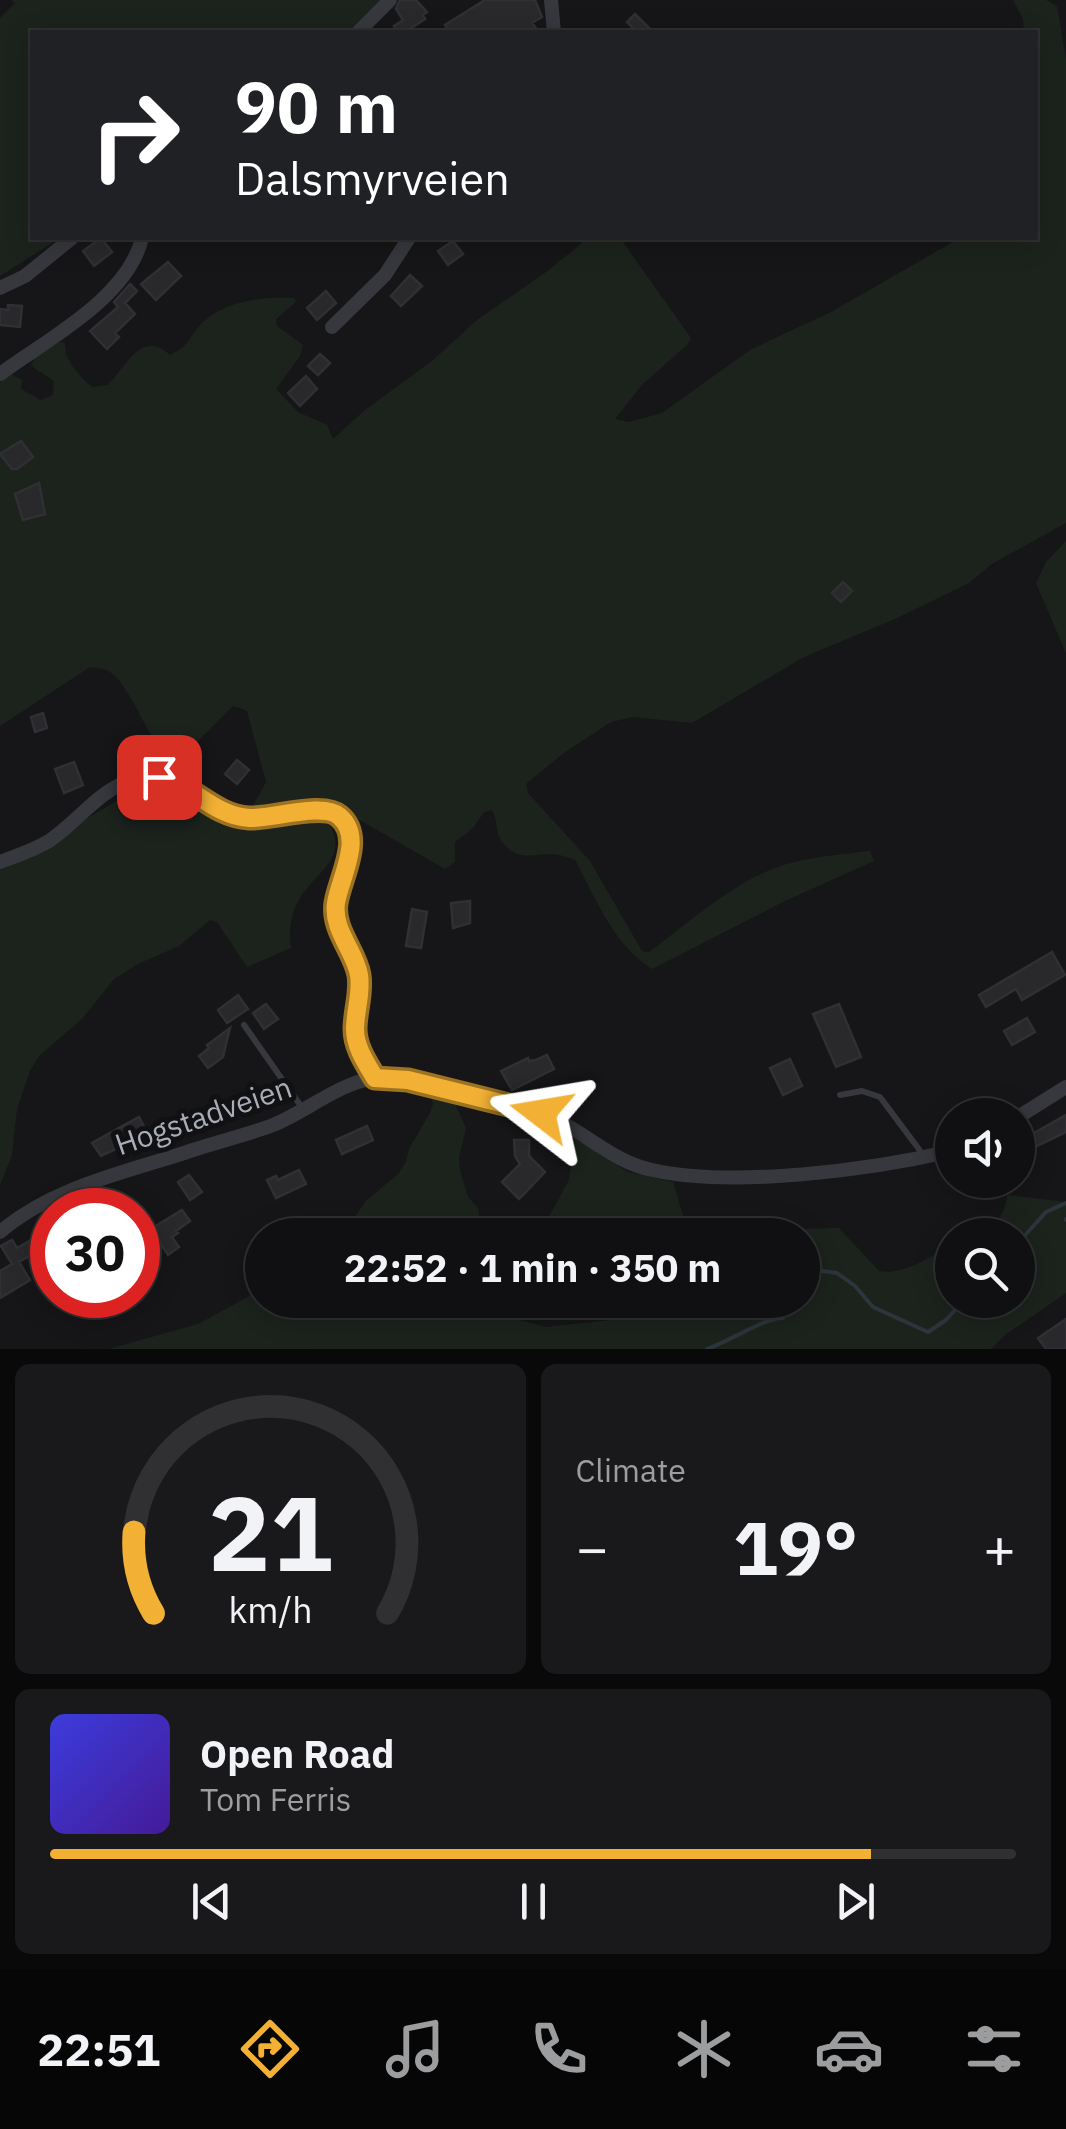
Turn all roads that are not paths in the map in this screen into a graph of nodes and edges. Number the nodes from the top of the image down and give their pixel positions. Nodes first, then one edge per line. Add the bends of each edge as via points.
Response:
1 (390, 0) edge
2 (552, 0) edge
3 (360, 30) edge
4 (554, 30) edge
5 (70, 240) edge
6 (141, 240) edge
7 (408, 240) edge
8 (0, 288) edge
9 (332, 328) dead end
10 (0, 374) edge
11 (0, 862) edge
12 (244, 1026) dead end
13 (375, 1078) junction
14 (1066, 1087) edge
15 (840, 1095) dead end
16 (1035, 1106) edge
17 (304, 1110) junction
18 (935, 1155) edge
19 (925, 1158) junction
20 (0, 1232) edge

1 - 3 street
2 - 4 street
5 - 8 street
6 - 10 street via 111,289 54,339
7 - 9 street via 385,275
11 - 13 street via 48,842 112,788 135,779 172,780 241,818 334,812 352,842 335,908 359,973 354,1032
12 - 17 lane
13 - 17 street, Hogstadveien
13 - 19 street, Hogstadveien via 541,1113 652,1170 764,1176
14 - 16 street
15 - 19 lane via 862,1090 880,1097
17 - 20 street, Hogstadveien via 75,1189
18 - 19 street, Hogstadveien

